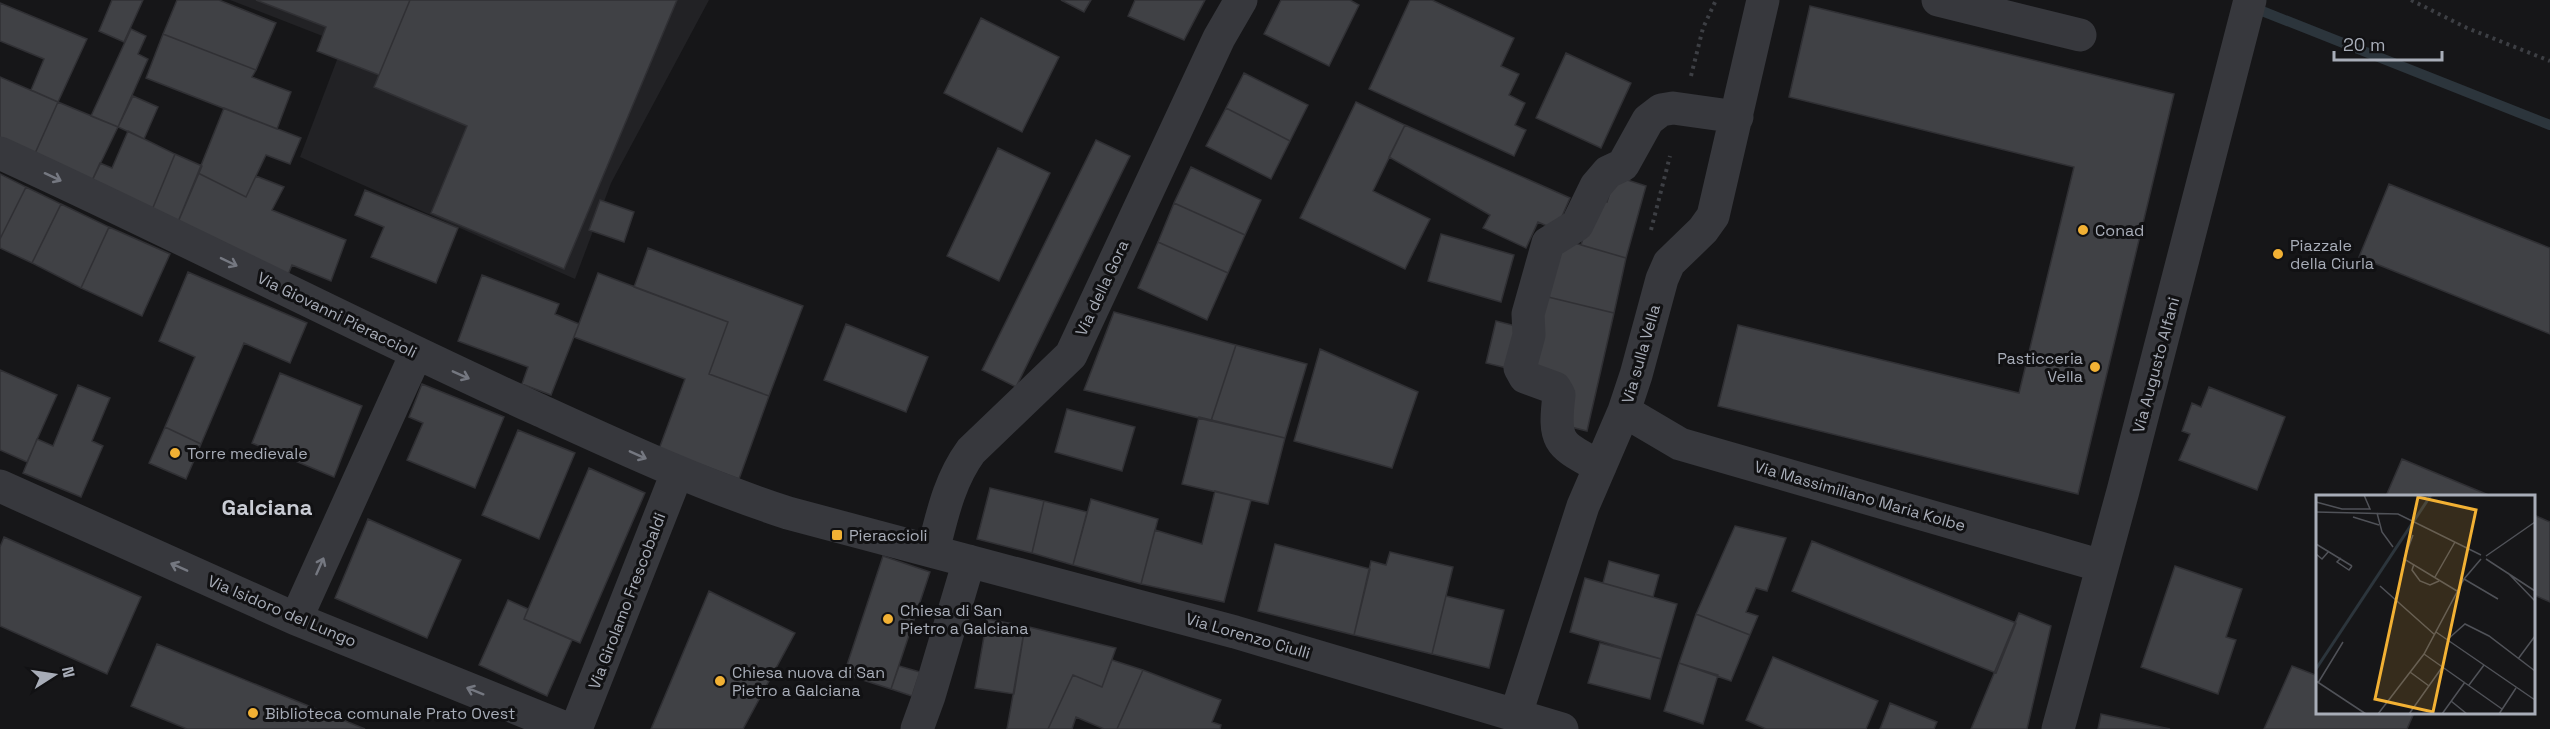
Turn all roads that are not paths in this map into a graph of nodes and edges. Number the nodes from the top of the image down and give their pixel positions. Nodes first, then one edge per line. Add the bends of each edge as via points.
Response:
1 (1241, 0) edge
2 (1763, 0) edge
3 (1938, 0) edge
4 (2250, 0) edge
5 (2080, 35) dead end
6 (1737, 117) junction
7 (0, 153) edge
8 (416, 354) junction
9 (1624, 411) junction
10 (1600, 467) junction
11 (677, 473) junction
12 (0, 486) edge
13 (933, 551) junction
14 (969, 561) junction
15 (2102, 566) junction
16 (296, 619) junction
17 (1516, 714) junction
18 (568, 729) edge
19 (576, 729) edge
20 (917, 729) edge
21 (1562, 729) edge
22 (2058, 729) edge

1 - 13 street, Via della Gora via 1219,38 1071,355 971,451 949,491
2 - 6 street, Via sulla Vella
3 - 5 street
4 - 15 street, Via Augusto Alfani
6 - 9 street, Via sulla Vella via 1713,216 1666,271
6 - 10 street via 1673,108 1661,110 1648,120 1623,165 1608,172 1596,186 1577,225 1548,243 1528,314 1529,335 1520,368 1525,377 1555,388 1559,395 1555,425 1565,447
7 -> 8 street, Via Giovanni Pieraccioli via 119,207
8 -> 11 street, Via Giovanni Pieraccioli
16 -> 8 street
9 - 10 street, Via sulla Vella
9 - 15 street, Via Massimiliano Maria Kolbe via 1680,444
10 - 17 street, Via sulla Vella via 1583,506
11 - 13 street, Via Giovanni Pieraccioli via 788,513
11 - 19 street, Via Girolamo Frescobaldi
16 -> 12 street, Via Isidoro del Lungo
13 - 14 street, Via Lorenzo Ciulli
14 - 17 street, Via Lorenzo Ciulli via 1234,632
14 - 20 street
15 - 22 street, Via Augusto Alfani
18 -> 16 street, Via Isidoro del Lungo
17 - 21 street, Via Lorenzo Ciulli

